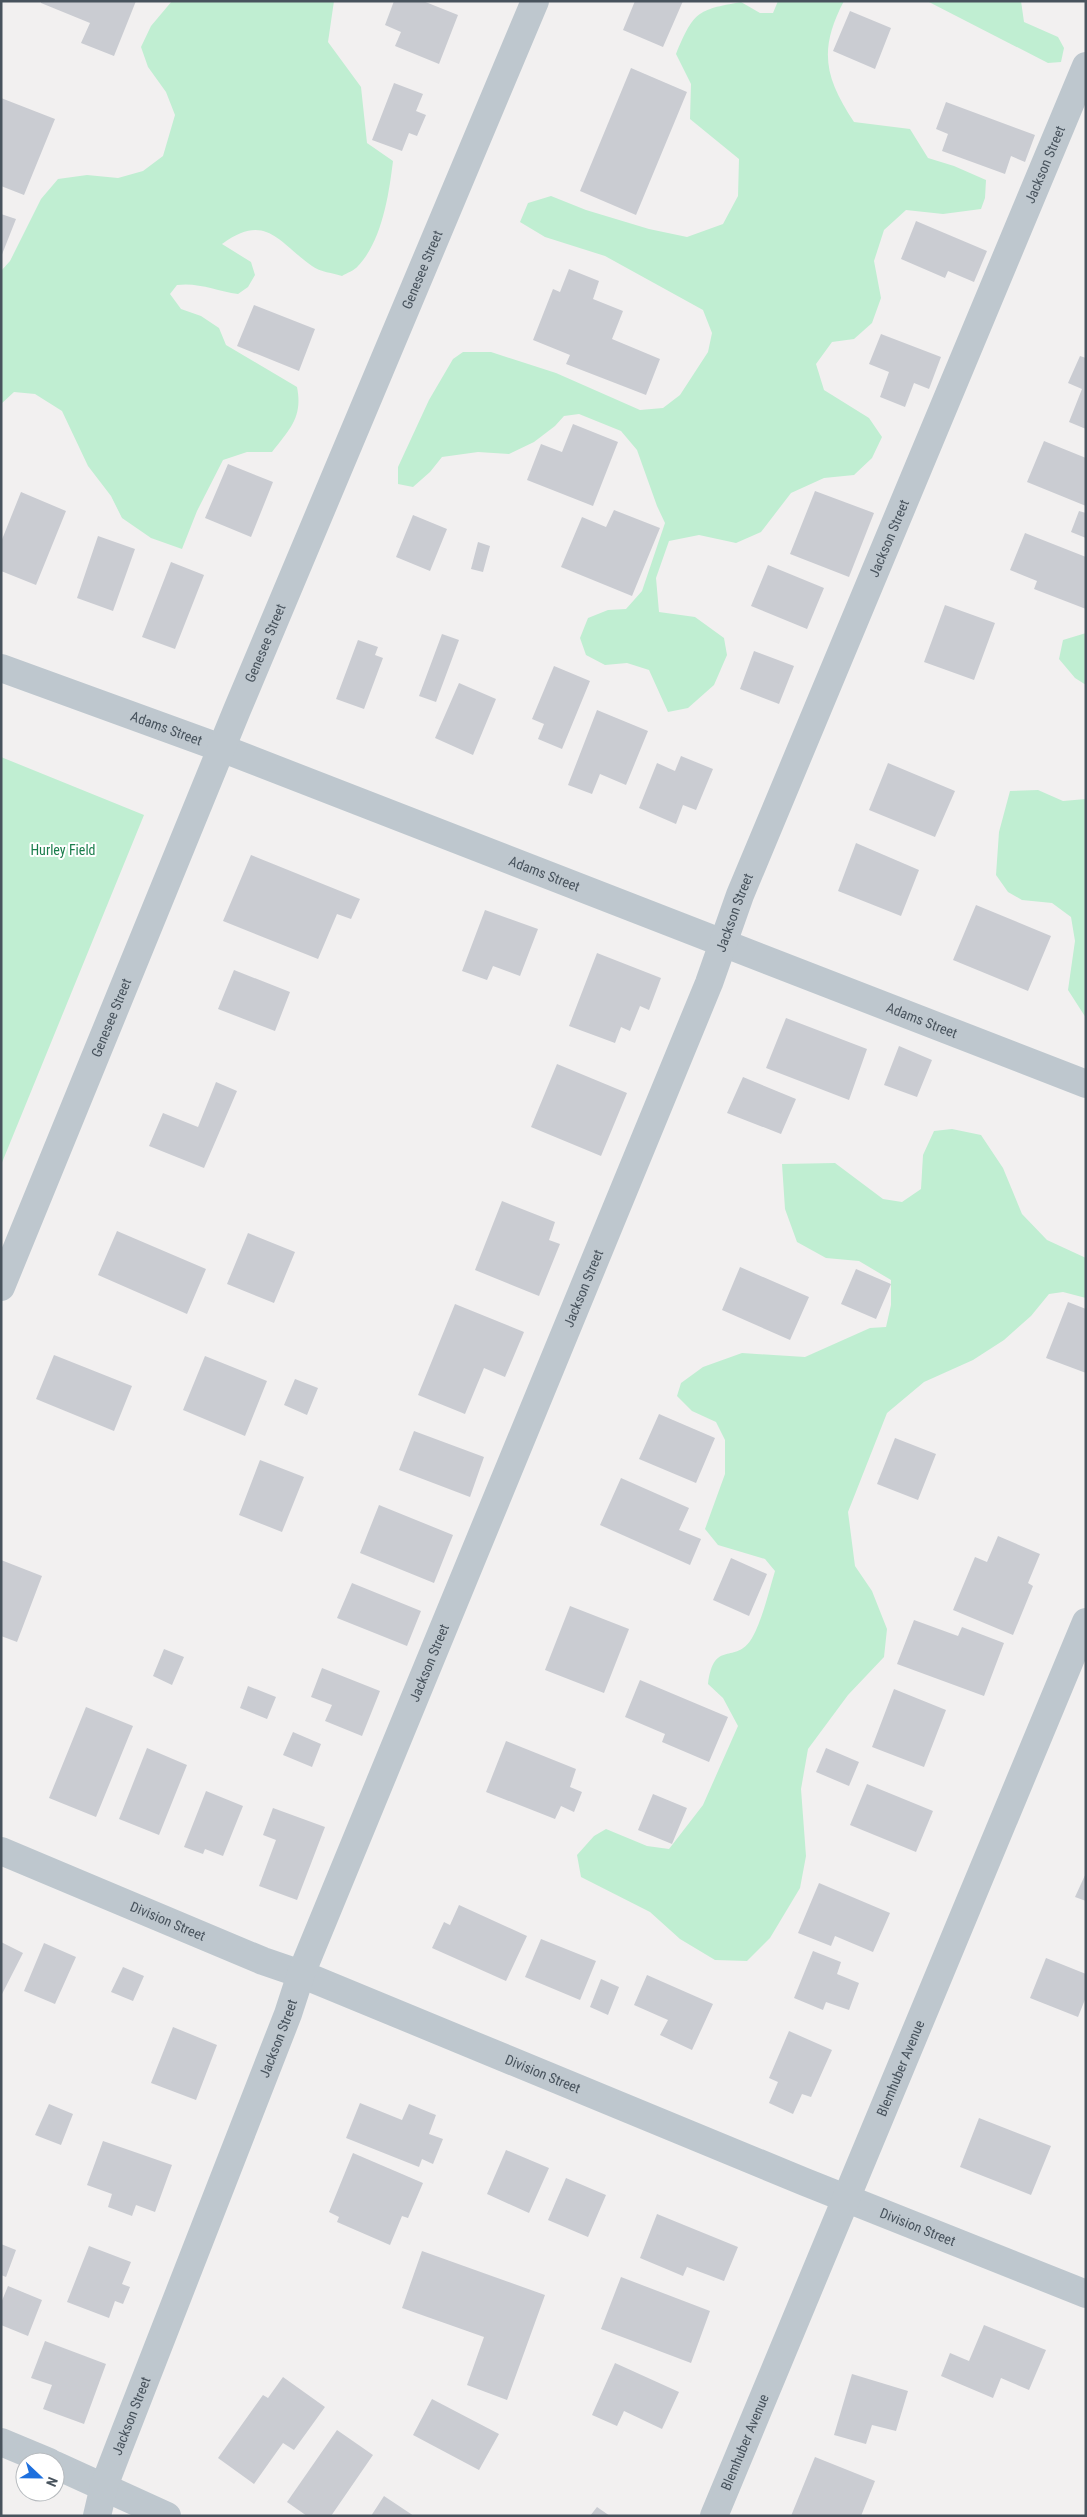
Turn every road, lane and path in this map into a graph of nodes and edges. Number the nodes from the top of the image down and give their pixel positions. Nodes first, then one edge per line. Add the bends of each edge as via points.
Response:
1 (535, 1) edge
2 (1086, 66) edge
3 (1, 668) edge
4 (221, 748) junction
5 (723, 943) junction
6 (1086, 1084) edge
7 (1, 1287) edge
8 (1086, 1622) edge
9 (1, 1851) edge
10 (301, 1974) junction
11 (846, 2198) junction
12 (1086, 2294) edge
13 (1, 2442) edge
14 (25, 2452) edge
15 (65, 2468) edge
16 (104, 2486) junction
17 (98, 2516) edge
18 (167, 2516) edge
19 (714, 2516) edge

1 - 4 street, Genesee Street
2 - 5 street, Jackson Street
3 - 4 street, Adams Street
4 - 5 street, Adams Street
4 - 7 street, Genesee Street
5 - 6 street, Adams Street
5 - 10 street, Jackson Street
8 - 11 street, Blemhuber Avenue
9 - 10 street, Division Street via 262,1961
10 - 11 street, Division Street
10 - 16 street, Jackson Street
11 - 12 street, Division Street
11 - 19 street, Blemhuber Avenue
13 - 14 street
15 - 16 street
16 - 17 street, Jackson Street
16 - 18 street

